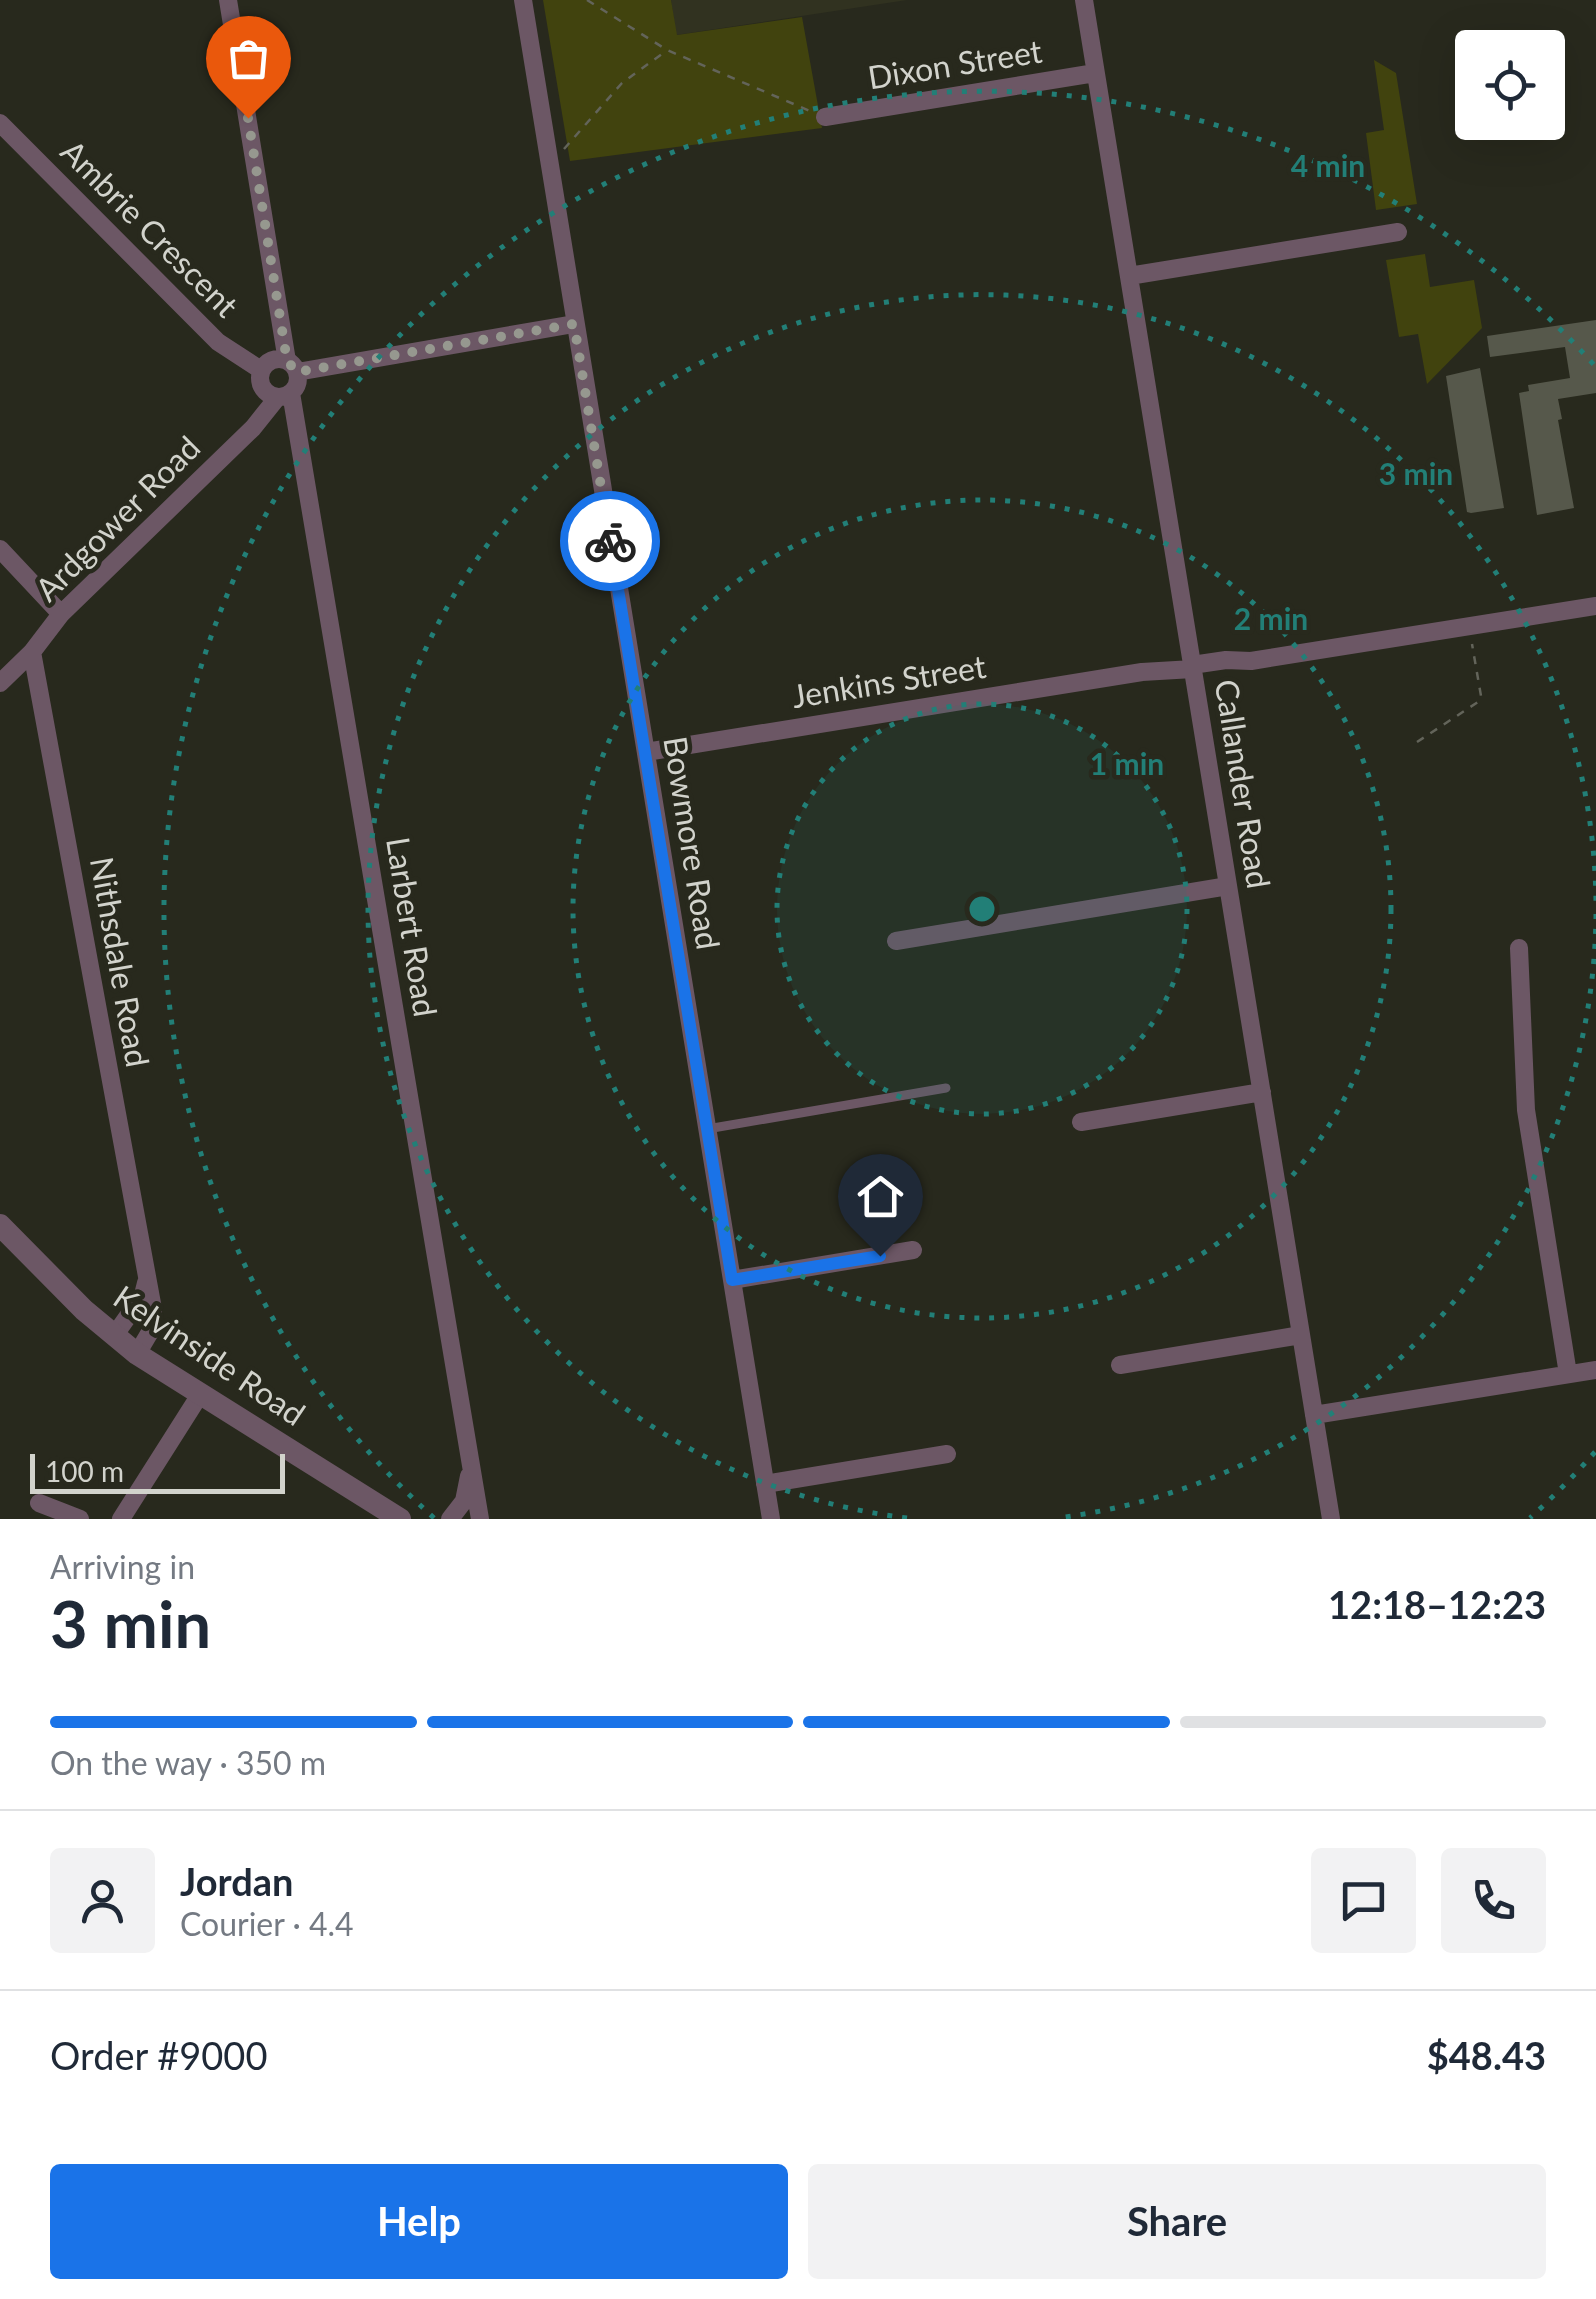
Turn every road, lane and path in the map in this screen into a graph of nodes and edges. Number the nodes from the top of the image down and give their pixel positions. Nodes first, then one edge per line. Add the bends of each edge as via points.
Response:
1 (228, 0) edge
2 (522, 0) edge
3 (586, 0) edge
4 (1084, 0) edge
5 (667, 50) junction
6 (1096, 73) junction
7 (825, 117) joint
8 (0, 123) edge
9 (551, 165) junction
10 (1398, 232) dead end
11 (1129, 276) junction
12 (574, 324) junction
13 (292, 367) junction
14 (261, 370) junction
15 (284, 396) junction
16 (0, 548) edge
17 (1596, 606) edge
18 (61, 614) junction
19 (1477, 624) junction
20 (32, 652) junction
21 (1193, 667) junction
22 (0, 683) edge
23 (1418, 742) dead end
24 (646, 752) junction
25 (1228, 886) junction
26 (896, 941) dead end
27 (1519, 948) dead end
28 (946, 1088) dead end
29 (1262, 1092) junction
30 (1080, 1122) dead end
31 (707, 1128) junction
32 (0, 1225) edge
33 (913, 1250) dead end
34 (732, 1280) junction
35 (146, 1283) junction
36 (1302, 1335) junction
37 (114, 1336) junction
38 (137, 1354) junction
39 (1120, 1365) dead end
40 (1596, 1370) edge
41 (1568, 1374) junction
42 (201, 1393) junction
43 (1314, 1415) junction
44 (947, 1454) dead end
45 (470, 1471) junction
46 (765, 1484) junction
47 (39, 1503) dead end
48 (80, 1519) edge
49 (121, 1519) edge
50 (400, 1519) edge
51 (450, 1519) edge
52 (480, 1519) edge
53 (771, 1519) edge
54 (1330, 1519) edge

1 - 13 street
2 - 9 street, Bowmore Road
3 - 5 path
4 - 6 street, Callander Road
5 - 7 path
5 - 9 path via 622,83
6 - 7 street, Dixon Street
6 - 11 street, Callander Road
8 - 14 street, Ambrie Crescent via 218,342
9 - 12 street, Bowmore Road
10 - 11 street
11 - 21 street, Callander Road
12 - 13 street
12 - 24 street, Bowmore Road
13 - 14 street via 270,361
13 - 15 street via 297,384
14 - 15 street via 262,388
15 - 18 street, Ardgower Road
15 - 45 street, Larbert Road via 302,442
16 - 18 street
17 - 19 street, Jenkins Street
18 - 20 street, Ardgower Road
19 - 21 street, Jenkins Street
19 - 23 path via 1480,642 1472,644 1478,702
20 - 22 street, Ardgower Road
20 - 35 street, Nithsdale Road
21 - 24 street, Jenkins Street via 1154,666
21 - 25 street, Callander Road
24 - 31 street, Bowmore Road
25 - 26 street
25 - 29 street, Callander Road
27 - 41 street via 1526,1110
28 - 31 lane
29 - 30 street
29 - 36 street, Callander Road
31 - 34 street, Bowmore Road
32 - 37 street, Kelvinside Road
33 - 34 street
34 - 46 street, Bowmore Road
35 - 37 street
35 - 38 street, Nithsdale Road via 154,1318
36 - 39 street
36 - 43 street, Callander Road
37 - 38 street, Kelvinside Road
38 - 42 street, Kelvinside Road
40 - 41 street
41 - 43 street
42 - 49 street
42 - 50 street, Kelvinside Road
43 - 54 street, Callander Road
44 - 46 street
45 - 51 street via 464,1501
45 - 52 street, Larbert Road
46 - 53 street, Bowmore Road
47 - 48 street

